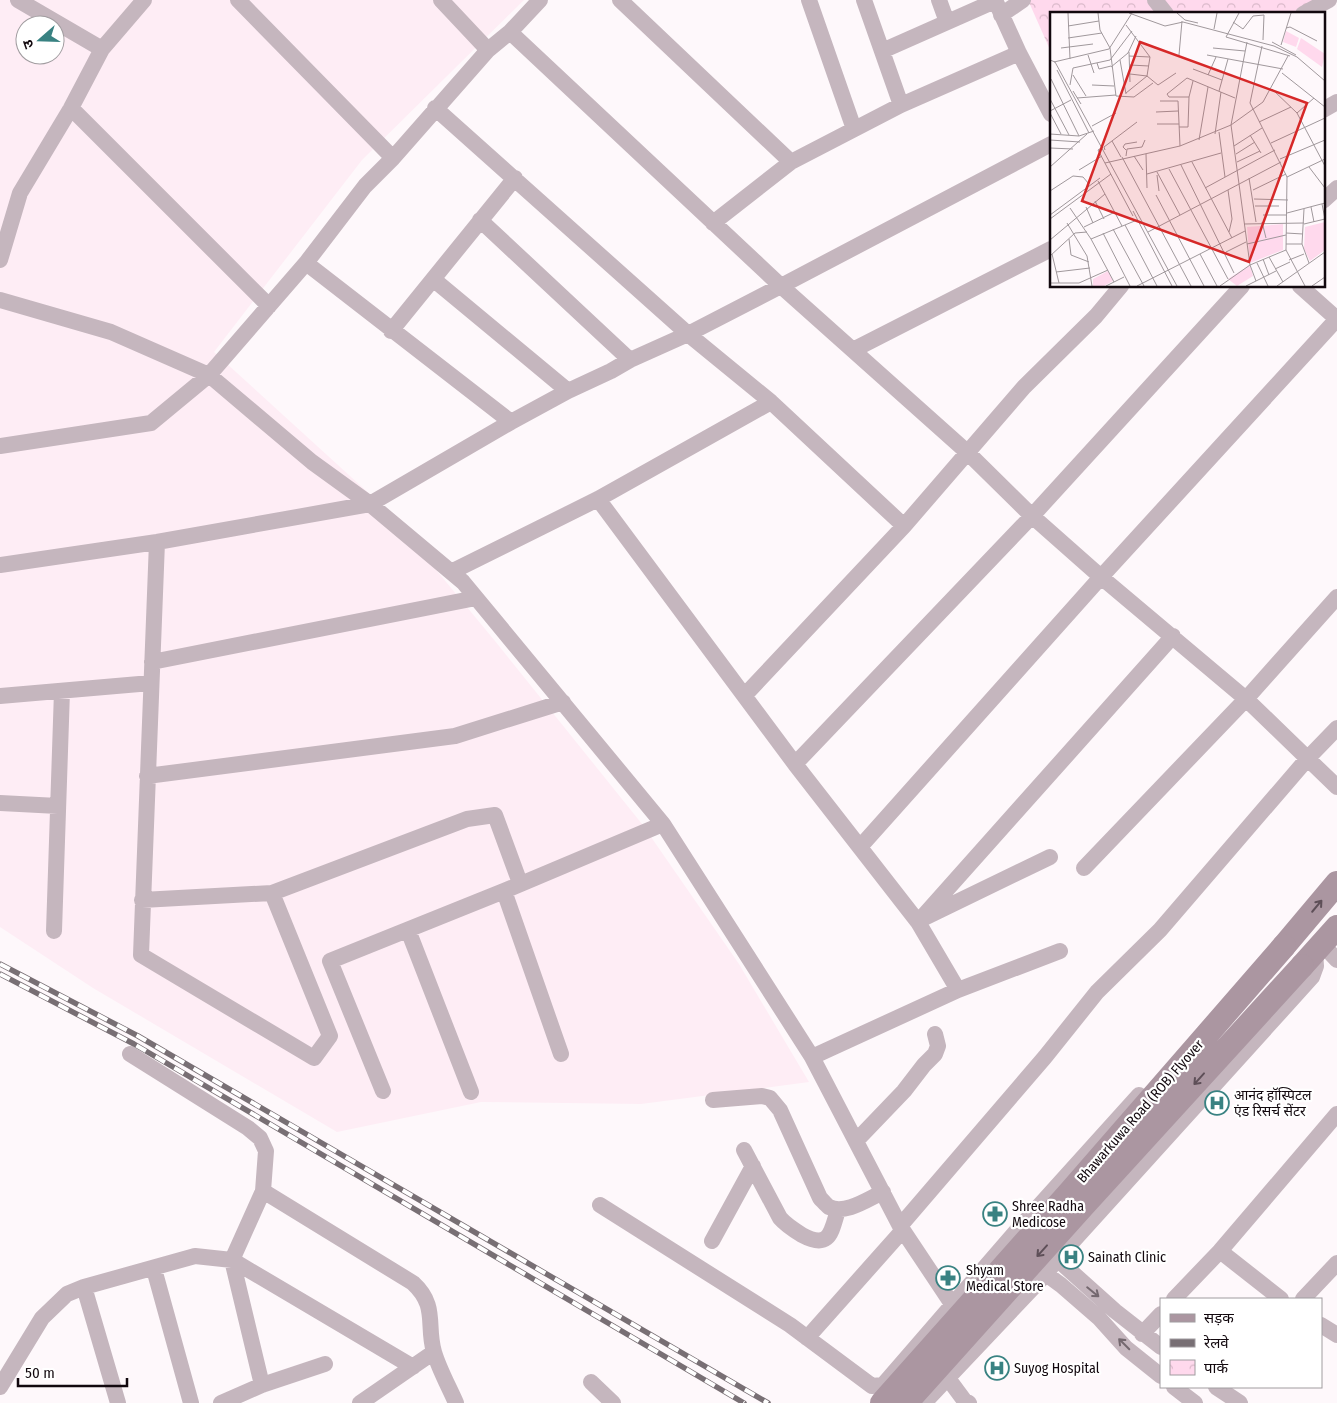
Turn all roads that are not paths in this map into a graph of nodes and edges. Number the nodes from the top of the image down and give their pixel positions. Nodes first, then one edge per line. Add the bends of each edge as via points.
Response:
1 (18, 0) edge
2 (144, 0) edge
3 (238, 0) edge
4 (441, 0) edge
5 (540, 0) edge
6 (620, 0) edge
7 (809, 0) edge
8 (864, 0) edge
9 (939, 0) edge
10 (1022, 0) edge
11 (1155, 0) edge
12 (1329, 0) edge
13 (997, 5) edge
14 (1164, 12) edge
15 (1307, 12) edge
16 (947, 22) junction
17 (510, 32) junction
18 (102, 49) junction
19 (488, 50) junction
20 (882, 51) junction
21 (1019, 53) junction
22 (1337, 102) edge
23 (902, 105) junction
24 (71, 108) junction
25 (435, 108) junction
26 (1324, 109) edge
27 (1050, 112) edge
28 (854, 130) junction
29 (1050, 145) edge
30 (393, 158) junction
31 (791, 162) junction
32 (515, 178) junction
33 (1337, 188) edge
34 (1324, 200) edge
35 (480, 220) junction
36 (713, 223) junction
37 (1050, 250) edge
38 (0, 260) edge
39 (306, 263) junction
40 (433, 279) junction
41 (781, 286) junction
42 (1119, 288) edge
43 (1240, 288) edge
44 (1302, 288) edge
45 (0, 300) edge
46 (269, 306) junction
47 (1337, 319) edge
48 (391, 331) junction
49 (688, 334) junction
50 (854, 350) junction
51 (630, 360) junction
52 (209, 375) junction
53 (568, 391) junction
54 (771, 402) junction
55 (511, 422) junction
56 (0, 446) edge
57 (967, 452) junction
58 (598, 499) junction
59 (370, 504) junction
60 (1032, 516) junction
61 (904, 526) junction
62 (157, 542) junction
63 (0, 564) edge
64 (450, 572) junction
65 (1102, 577) junction
66 (476, 598) junction
67 (1337, 598) edge
68 (1173, 636) junction
69 (152, 662) junction
70 (151, 683) junction
71 (62, 691) junction
72 (0, 696) edge
73 (745, 696) junction
74 (1246, 699) junction
75 (563, 702) junction
76 (1337, 728) edge
77 (1308, 758) junction
78 (795, 764) junction
79 (147, 776) junction
80 (1337, 786) edge
81 (0, 803) edge
82 (58, 806) junction
83 (663, 824) junction
84 (860, 847) junction
85 (1050, 857) dead end
86 (1084, 868) dead end
87 (520, 883) junction
88 (1337, 883) edge
89 (504, 891) junction
90 (272, 893) junction
91 (142, 900) junction
92 (918, 922) junction
93 (408, 930) junction
94 (54, 931) dead end
95 (1291, 937) junction
96 (1323, 950) edge
97 (1060, 951) dead end
98 (958, 990) junction
99 (935, 1034) dead end
100 (130, 1054) dead end
101 (560, 1054) dead end
102 (812, 1057) junction
103 (383, 1091) dead end
104 (471, 1092) dead end
105 (712, 1100) dead end
106 (1333, 1125) edge
107 (857, 1140) junction
108 (744, 1150) dead end
109 (753, 1166) junction
110 (263, 1191) junction
111 (883, 1192) junction
112 (600, 1205) dead end
113 (838, 1210) junction
114 (902, 1228) junction
115 (712, 1241) dead end
116 (1220, 1251) junction
117 (1057, 1259) junction
118 (232, 1260) junction
119 (1337, 1264) edge
120 (154, 1268) junction
121 (1046, 1274) junction
122 (84, 1287) junction
123 (1175, 1298) edge
124 (1280, 1298) edge
125 (1305, 1298) edge
126 (952, 1304) junction
127 (1160, 1315) edge
128 (1322, 1326) edge
129 (1142, 1334) junction
130 (1337, 1335) edge
131 (987, 1336) junction
132 (807, 1338) junction
133 (1160, 1346) edge
134 (434, 1352) junction
135 (325, 1364) dead end
136 (413, 1367) junction
137 (1160, 1375) edge
138 (947, 1377) junction
139 (591, 1382) dead end
140 (262, 1385) junction
141 (0, 1387) edge
142 (1218, 1388) edge
143 (877, 1395) edge
144 (118, 1403) edge
145 (190, 1403) edge
146 (221, 1403) edge
147 (360, 1403) edge
148 (456, 1403) edge
149 (614, 1403) edge
150 (891, 1403) edge
151 (906, 1403) edge
152 (924, 1403) edge
153 (969, 1403) edge
154 (1240, 1403) edge

1 - 18 street
2 - 18 street
3 - 30 street
4 - 19 street
5 - 17 street
6 - 31 street
7 - 28 street
8 - 20 street
9 - 16 street
10 - 13 street
11 - 14 street
12 - 15 street
13 - 16 street
13 - 21 street
16 - 20 street
17 - 19 street
17 - 36 street
18 - 24 street
19 - 25 street
20 - 23 street
21 - 23 street
21 - 27 street
22 - 26 street
23 - 28 street
24 - 38 street via 20,193
24 - 46 street
25 - 30 street
25 - 32 street
28 - 31 street
29 - 41 street
30 - 39 street via 365,186
31 - 36 street
32 - 35 street
32 - 49 street
33 - 34 street
35 - 40 street
35 - 51 street
36 - 41 street
37 - 50 street
39 - 46 street
39 - 48 street
40 - 48 street
40 - 53 street
41 - 49 street
41 - 50 street
42 - 57 street
43 - 60 street
44 - 47 street
45 - 52 street via 110,332
46 - 52 street
47 - 65 street
48 - 55 street
49 - 51 street
49 - 54 street
50 - 57 street
51 - 53 street
52 - 56 street via 151,423
52 - 59 street via 312,462
53 - 55 street
54 - 58 street
54 - 61 street
55 - 59 street
57 - 60 street
57 - 61 street
58 - 64 street
58 - 73 street
59 - 62 street
59 - 64 street
60 - 65 street
60 - 78 street
61 - 73 street
62 - 63 street
62 - 69 street
64 - 66 street
65 - 68 street
65 - 84 street
66 - 69 street
66 - 75 street
67 - 74 street
68 - 74 street
68 - 92 street
69 - 70 street
70 - 71 street
70 - 79 street
71 - 72 street
71 - 82 street
73 - 78 street
74 - 77 street
74 - 86 street
75 - 79 street via 455,736
75 - 83 street
76 - 77 street
77 - 80 street
77 - 114 street via 1160,930 1098,992
78 - 84 street
79 - 91 street
81 - 82 street
82 - 94 street
83 - 87 street
83 - 102 street
84 - 92 street
85 - 92 street
87 - 89 street
87 - 90 street via 495,815 467,819
95 -> 88 main road, Bhawarkuwa Road (ROB) Flyover
89 - 93 street
89 - 101 street
90 - 91 street
90 - 91 street via 330,1036 314,1058 140,954
92 - 98 street
93 - 103 street via 330,961
93 - 104 street
95 - 126 street via 1278,937
95 - 143 main road, Bhawarkuwa Road (ROB) Flyover, bridge via 1070,1192
96 - 117 street via 1312,977
96 -> 151 main road, Bhawarkuwa Road (ROB) Flyover, bridge via 1089,1198
97 - 98 street
98 - 102 street
99 - 107 street via 938,1046 935,1054
100 - 110 street via 260,1138 266,1152
102 - 107 street
105 - 113 street via 770,1098 780,1110 820,1198
106 - 116 street
107 - 111 street
108 - 109 street
109 - 113 street via 780,1218 815,1242 826,1238
109 - 115 street
110 - 118 street
110 - 134 street via 413,1283 425,1295 430,1311
111 - 113 street
111 - 114 street
112 - 132 street
114 - 126 street
114 - 132 street
116 - 123 street
116 - 124 street
117 - 121 street
117 -> 129 street
118 - 120 street via 195,1256
118 - 136 street
118 - 140 street
119 - 125 street
120 - 122 street
120 - 145 street
121 - 131 street
137 -> 121 street
122 - 141 street via 67,1294 42,1318
122 - 144 street
126 - 131 street
126 - 143 street
127 - 129 street
128 - 130 street
129 - 133 street
131 - 138 street
132 - 143 street
134 - 136 street
134 - 148 street
135 - 140 street
136 - 147 street
138 - 152 street
138 - 153 street
139 - 149 street
140 - 146 street
142 - 154 street
143 - 150 street

